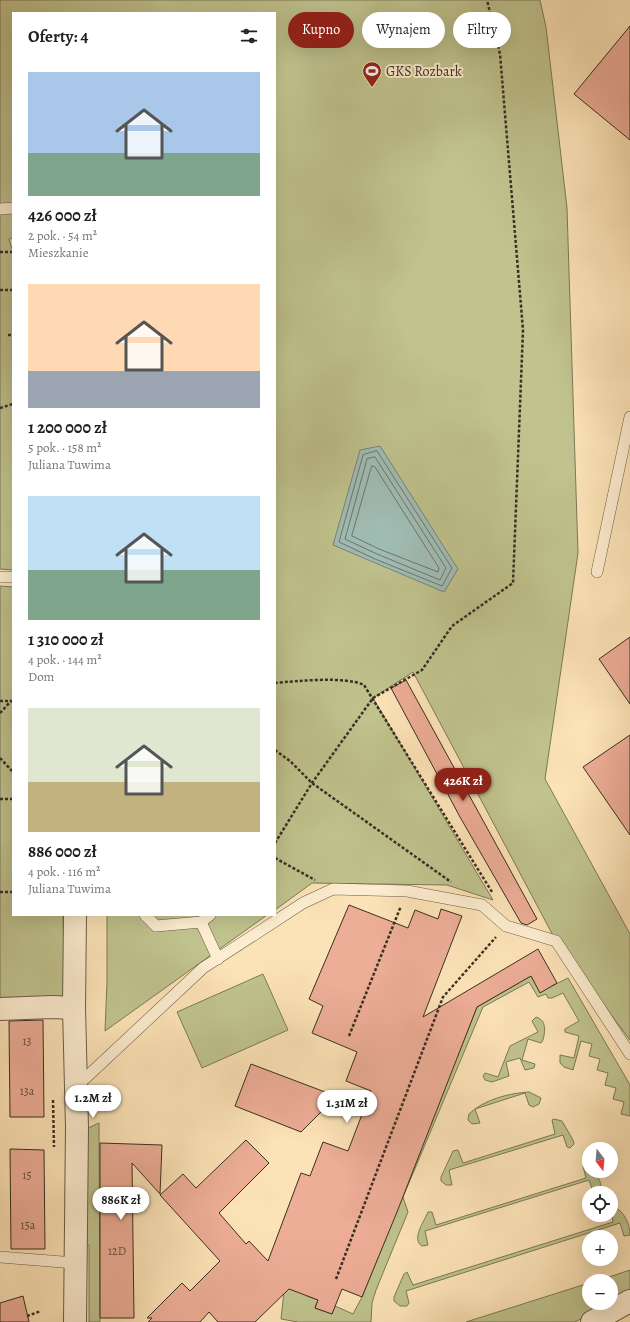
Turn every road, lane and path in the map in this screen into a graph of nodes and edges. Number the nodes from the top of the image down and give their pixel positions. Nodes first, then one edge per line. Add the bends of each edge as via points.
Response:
1 (487, 0) edge
2 (12, 208) edge
3 (0, 209) edge
4 (0, 252) edge
5 (12, 252) edge
6 (0, 290) edge
7 (12, 290) edge
8 (8, 335) dead end
9 (12, 335) edge
10 (12, 404) edge
11 (0, 408) edge
12 (630, 417) edge
13 (597, 572) dead end
14 (0, 577) edge
15 (12, 578) edge
16 (276, 683) edge
17 (373, 698) junction
18 (0, 701) edge
19 (12, 701) edge
20 (0, 713) edge
21 (276, 751) edge
22 (0, 758) edge
23 (12, 771) edge
24 (312, 783) junction
25 (0, 799) edge
26 (12, 799) edge
27 (276, 841) edge
28 (276, 859) edge
29 (333, 889) junction
30 (407, 891) junction
31 (0, 892) edge
32 (12, 892) edge
33 (482, 904) junction
34 (75, 916) edge
35 (146, 916) edge
36 (205, 919) edge
37 (502, 923) junction
38 (218, 958) junction
39 (74, 1008) junction
40 (0, 1009) edge
41 (350, 1036) dead end
42 (630, 1054) edge
43 (75, 1088) junction
44 (53, 1094) dead end
45 (54, 1150) dead end
46 (0, 1257) edge
47 (75, 1263) junction
48 (336, 1279) dead end
49 (630, 1301) edge
50 (41, 1311) dead end
51 (27, 1316) dead end
52 (75, 1322) edge
53 (592, 1322) edge

1 - 17 path via 500,54 523,330 513,583 452,626 422,670
2 - 3 lane
4 - 5 path
6 - 7 path
8 - 9 path
10 - 11 path
12 - 13 lane
14 - 15 lane
16 - 17 path via 314,680 357,682 364,685
17 - 24 path
17 - 37 path via 495,897
18 - 19 path
19 - 20 path
21 - 24 path
22 - 23 path
24 - 27 path
24 - 33 path
25 - 26 path
28 - 29 path
29 - 30 lane
29 - 38 lane via 303,903
30 - 33 lane
30 - 41 path
31 - 32 path
33 - 37 lane
34 - 39 street
35 - 36 lane via 156,926
36 - 38 lane
37 - 42 lane via 556,941
37 - 48 path via 442,997
38 - 43 lane via 203,968
39 - 40 street
39 - 43 street
43 - 47 street
44 - 45 path
46 - 47 lane
47 - 52 street
49 - 53 street
50 - 51 path

